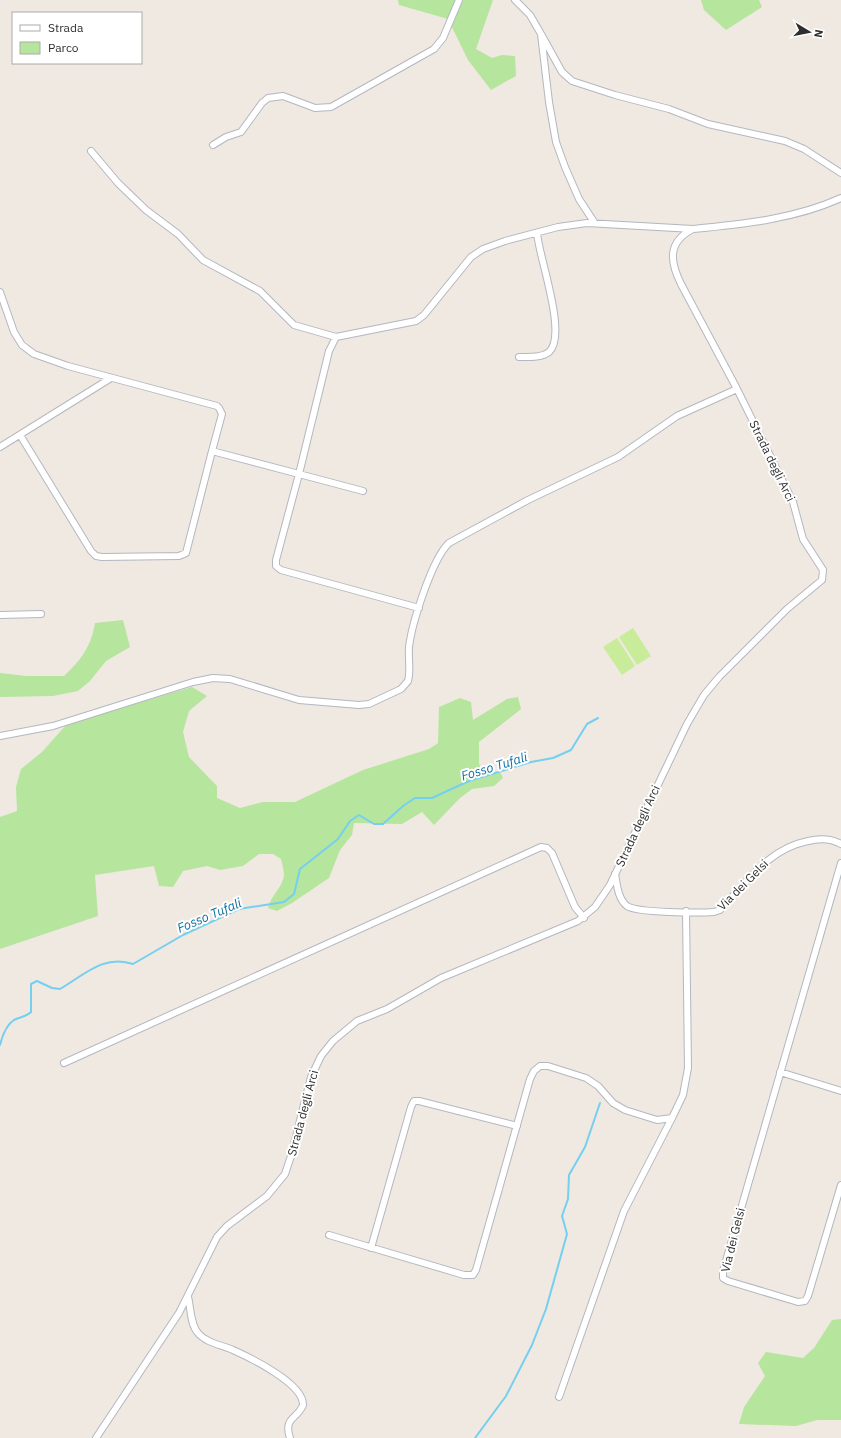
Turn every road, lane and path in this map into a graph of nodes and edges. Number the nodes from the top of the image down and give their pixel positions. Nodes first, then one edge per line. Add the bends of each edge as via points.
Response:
1 (459, 0) edge
2 (516, 0) edge
3 (541, 34) junction
4 (214, 146) dead end
5 (91, 151) dead end
6 (841, 173) edge
7 (841, 198) edge
8 (594, 222) junction
9 (693, 229) junction
10 (537, 233) junction
11 (0, 292) edge
12 (336, 337) junction
13 (519, 357) dead end
14 (111, 378) junction
15 (737, 389) junction
16 (20, 435) junction
17 (0, 448) edge
18 (212, 451) junction
19 (299, 474) junction
20 (363, 491) dead end
21 (419, 608) junction
22 (41, 614) dead end
23 (0, 615) edge
24 (0, 736) edge
25 (841, 844) edge
26 (841, 863) edge
27 (615, 874) junction
28 (686, 911) junction
29 (584, 918) junction
30 (64, 1063) dead end
31 (780, 1072) junction
32 (841, 1090) edge
33 (672, 1118) junction
34 (517, 1126) junction
35 (841, 1185) edge
36 (329, 1235) dead end
37 (371, 1248) junction
38 (188, 1297) junction
39 (559, 1396) dead end
40 (96, 1438) edge
41 (290, 1438) edge

1 - 4 street via 443,38 428,53 331,107 315,108 278,96 267,99 241,132 226,137
2 - 3 street via 530,15
3 - 6 street via 562,72 572,81 669,109 708,124 786,141 804,149
3 - 8 street via 548,102 556,142 579,199
5 - 12 street via 118,183 146,210 178,234 206,262 260,291 294,325
7 - 9 street via 817,208 767,220
8 - 9 street via 631,227
8 - 10 street
9 - 15 street, Strada degli Arci via 678,242 672,256 672,264
10 - 12 street via 476,252 424,315 416,321
10 - 13 street via 553,310 555,339 552,349 544,355
11 - 14 street via 11,327 24,347 34,354 56,362
12 - 19 street via 329,351
14 - 16 street
14 - 18 street via 218,407 221,415
15 - 21 street via 677,416 618,457 454,540 438,557
15 - 27 street, Strada degli Arci via 793,502 802,539 821,566 824,576 772,624 704,695 687,724
16 - 17 street
16 - 18 street via 92,552 102,557 185,554
18 - 19 street
19 - 20 street
19 - 21 street via 276,560 277,568
21 - 24 street via 410,642 408,681 401,689 367,704 299,700 237,680 213,678 53,726
22 - 23 street
25 - 28 street, Via dei Gelsi via 830,839 818,839 784,848 767,860 718,911
26 - 31 street, Via dei Gelsi
27 - 28 street, Via dei Gelsi via 620,897 628,907
27 - 29 street, Strada degli Arci via 600,900
28 - 33 street via 688,1068 683,1095
29 - 30 street via 576,910 552,853 541,847
29 - 38 street, Strada degli Arci via 441,978 392,1006 360,1019 335,1039 321,1056 311,1076 285,1174 266,1196 219,1234
31 - 32 street
31 - 35 street, Via dei Gelsi via 723,1278 798,1302 805,1301
33 - 34 street via 657,1120 625,1110 613,1103 589,1080 542,1065 532,1074
33 - 39 street via 624,1211
34 - 37 street via 414,1101
34 - 37 street via 473,1275 464,1275
36 - 37 street
38 - 40 street, Strada degli Arci
38 - 41 street via 194,1327 199,1335 284,1378 299,1391 303,1405 289,1423

